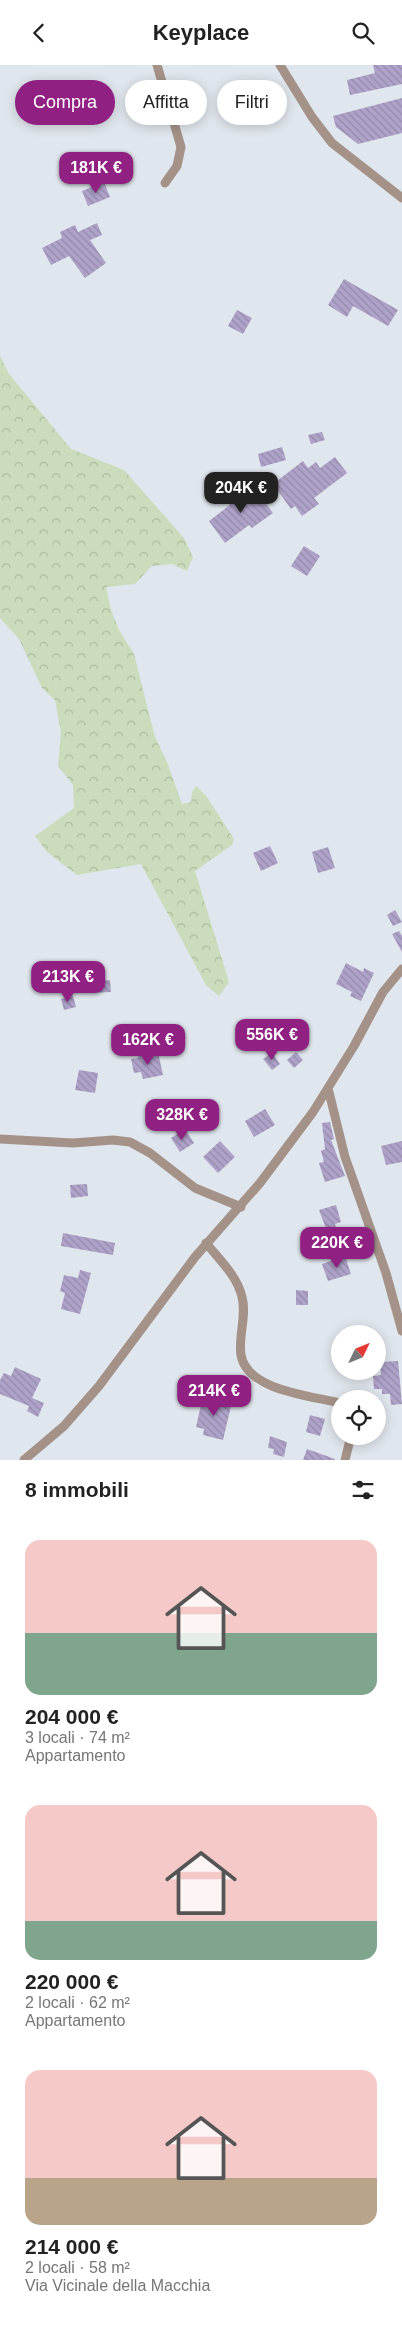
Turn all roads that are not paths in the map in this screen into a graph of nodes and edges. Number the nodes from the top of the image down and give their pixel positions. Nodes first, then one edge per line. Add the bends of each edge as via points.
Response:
1 (157, 65) edge
2 (280, 65) edge
3 (165, 183) dead end
4 (402, 199) edge
5 (402, 969) edge
6 (328, 1088) junction
7 (0, 1139) edge
8 (241, 1207) junction
9 (206, 1243) junction
10 (402, 1331) edge
11 (331, 1401) edge
12 (349, 1445) edge
13 (24, 1460) edge
14 (345, 1460) edge

1 - 3 street via 181,147 177,166
2 - 4 street via 332,143
5 - 6 street via 383,992
6 - 8 street
6 - 10 street via 345,1157 386,1273
7 - 8 street via 130,1142 150,1153 191,1185
8 - 9 street
9 - 11 street via 233,1276 240,1291 244,1308 241,1354 248,1369 286,1391
9 - 13 street via 99,1386 64,1426
12 - 14 street

